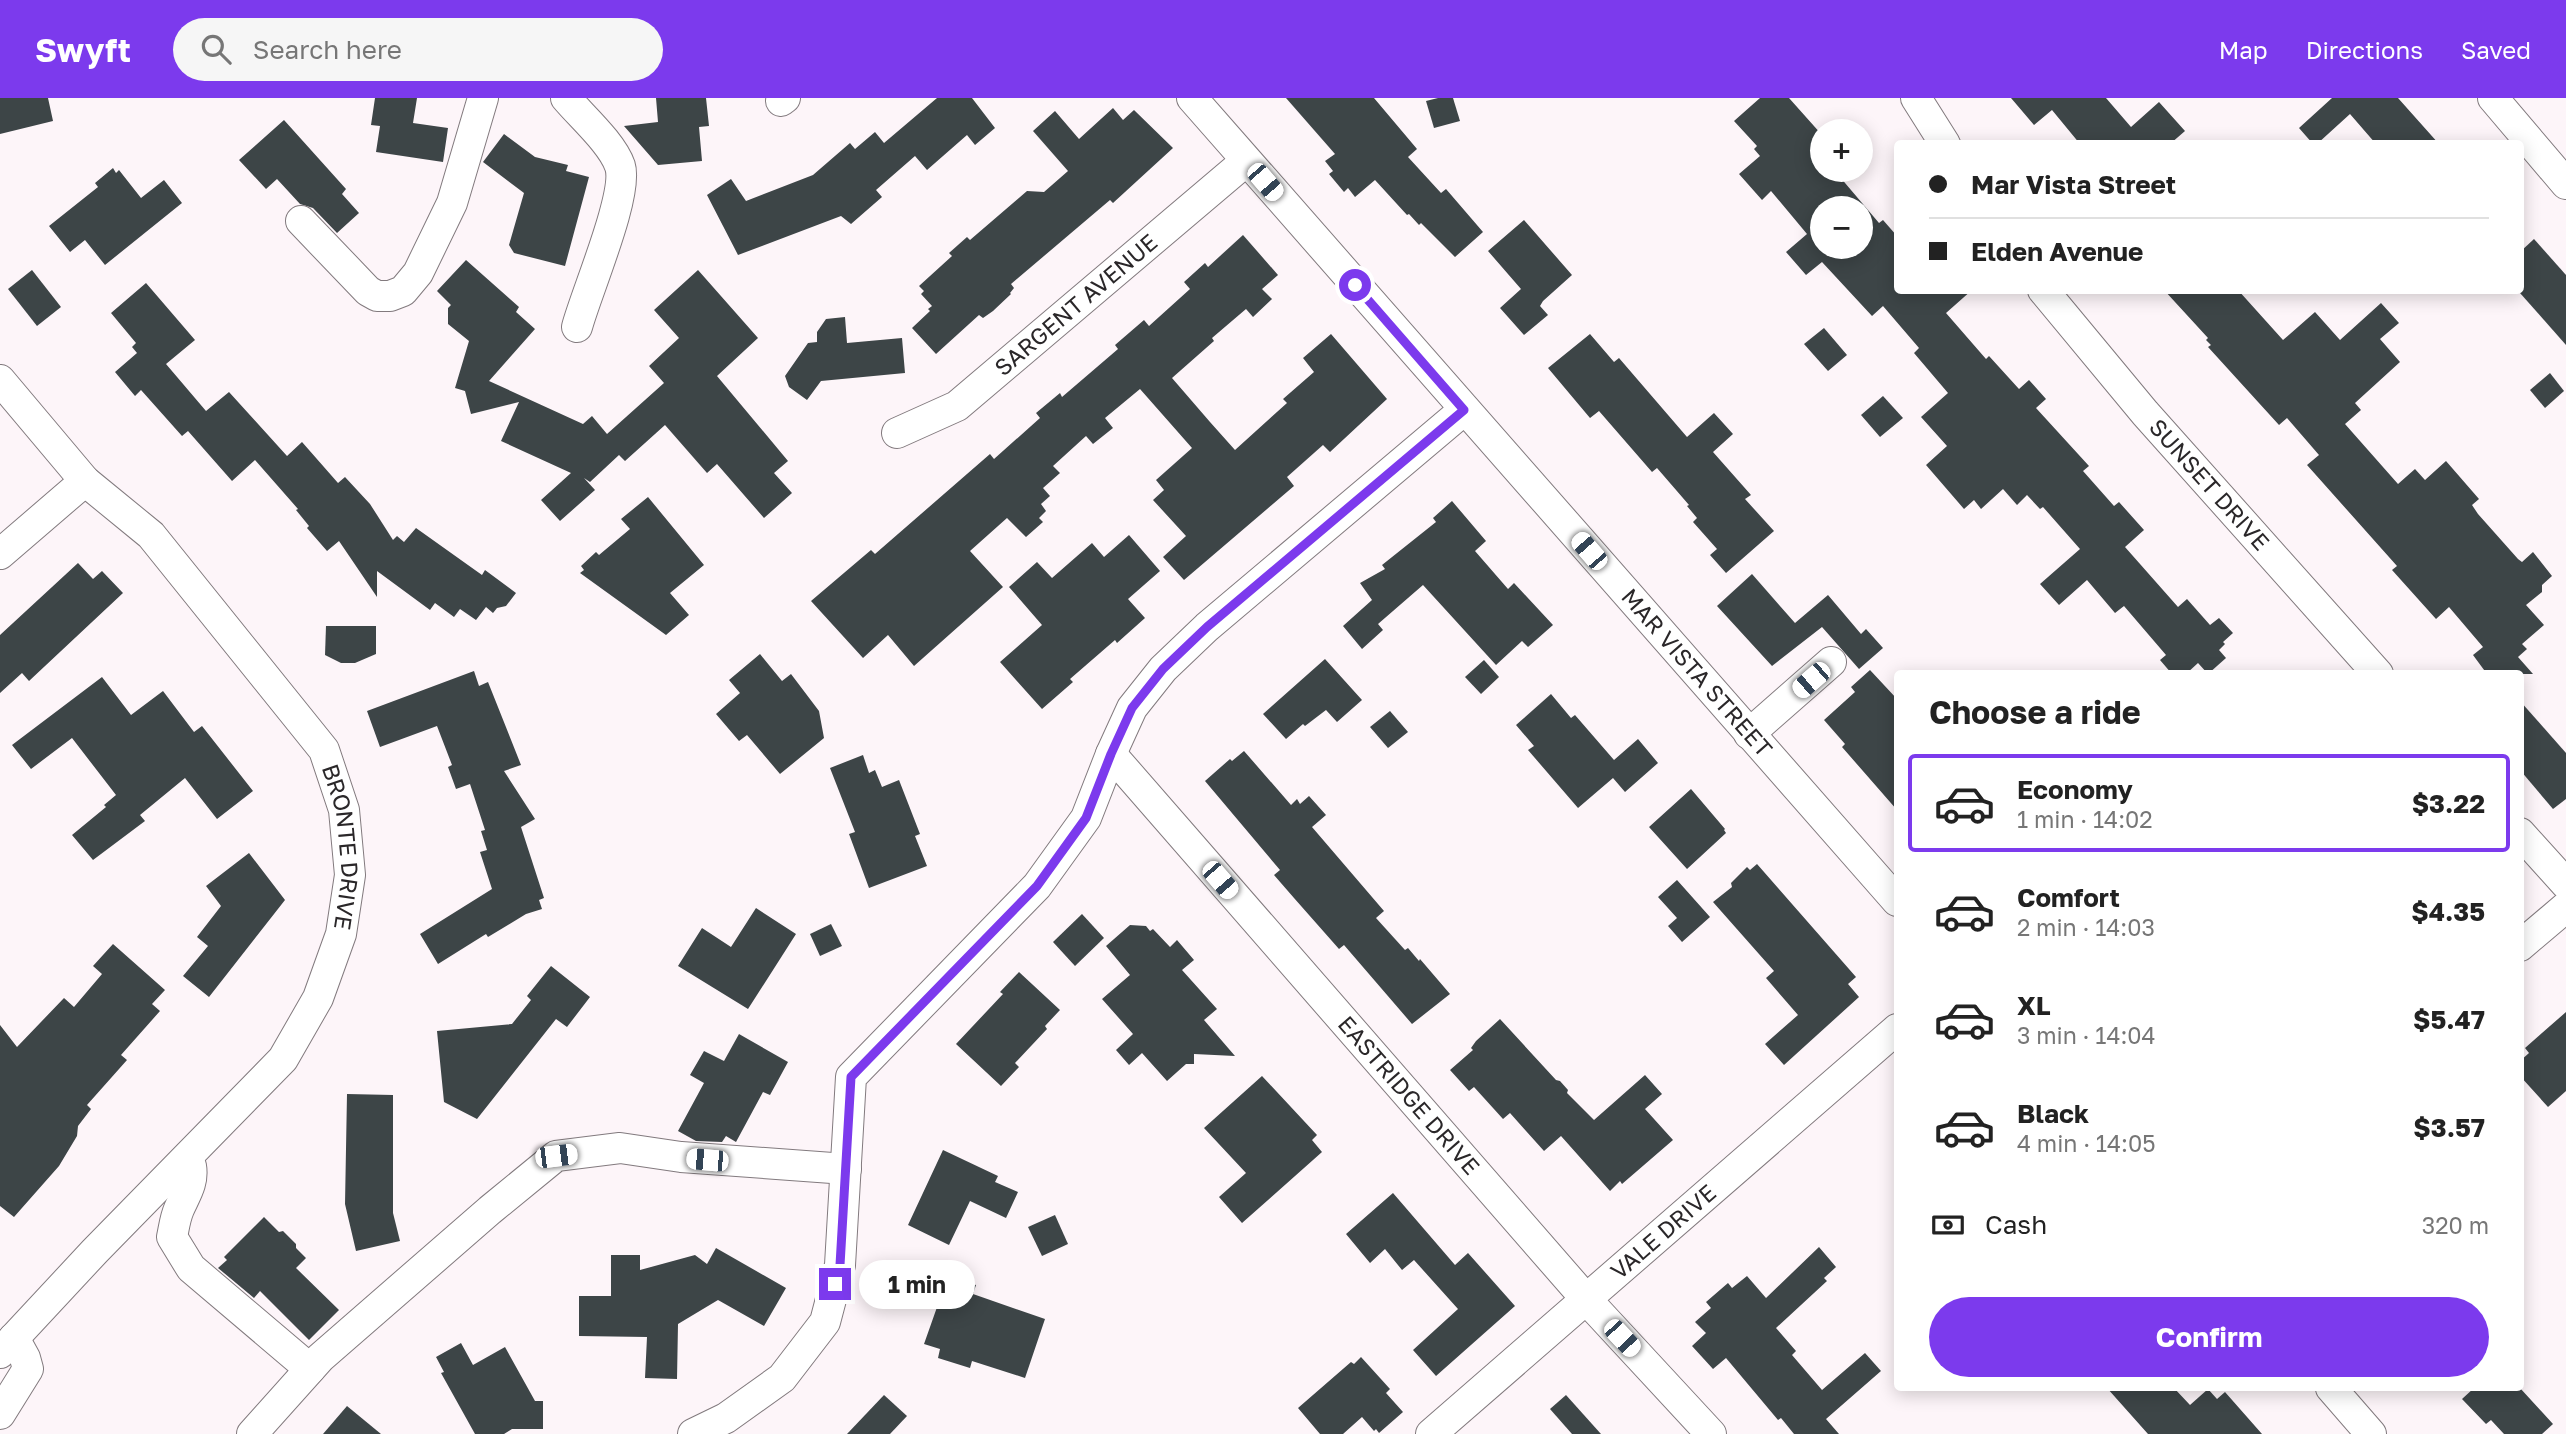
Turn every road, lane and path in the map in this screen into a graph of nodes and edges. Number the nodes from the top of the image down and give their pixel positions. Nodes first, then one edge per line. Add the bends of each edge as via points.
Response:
1 (483, 98) edge
2 (566, 98) edge
3 (1192, 98) edge
4 (1916, 98) edge
5 (2493, 98) edge
6 (1942, 140) edge
7 (1246, 161) junction
8 (2566, 184) edge
9 (301, 222) dead end
10 (2046, 294) edge
11 (577, 327) dead end
12 (0, 380) edge
13 (1464, 410) junction
14 (897, 433) dead end
15 (85, 481) junction
16 (0, 554) edge
17 (1831, 662) dead end
18 (2374, 670) edge
19 (1749, 734) junction
20 (1111, 754) junction
21 (2524, 837) edge
22 (2566, 884) edge
23 (1894, 898) edge
24 (2566, 907) edge
25 (2524, 943) edge
26 (1894, 1032) edge
27 (184, 1161) junction
28 (846, 1169) junction
29 (1586, 1299) junction
30 (7, 1345) edge
31 (310, 1369) junction
32 (2334, 1391) edge
33 (0, 1414) edge
34 (252, 1434) edge
35 (693, 1434) edge
36 (1431, 1434) edge
37 (1711, 1434) edge
38 (2371, 1434) edge

1 - 9 street via 452,203 418,273 403,291 377,296 368,291
2 - 11 street via 621,167 620,198
3 - 7 street, MAR VISTA STREET
4 - 6 street
5 - 8 street
7 - 13 street, MAR VISTA STREET
7 - 14 street, SARGENT AVENUE via 957,406
10 - 18 street, SUNSET DRIVE via 2145,413
12 - 15 street, BRONTE DRIVE
13 - 19 street, MAR VISTA STREET
13 - 20 street via 1172,661 1132,708
15 - 16 street
15 - 27 street, BRONTE DRIVE via 151,535 324,750 344,810 350,875 341,934 318,998 284,1059
17 - 19 street
19 - 23 street, MAR VISTA STREET
20 - 28 street via 1086,818 1037,886 851,1077
20 - 29 street, EASTRIDGE DRIVE
21 - 22 street
24 - 25 street
26 - 29 street, VALE DRIVE
27 - 30 street, BRONTE DRIVE
27 - 31 street via 191,1166 192,1175 172,1237 191,1268
28 - 31 street via 620,1148 556,1156
28 - 35 street via 840,1265 825,1322 782,1378 726,1418
29 - 36 street, VALE DRIVE
29 - 37 street, EASTRIDGE DRIVE
30 - 33 street via 25,1358 28,1369
31 - 34 street
32 - 38 street

